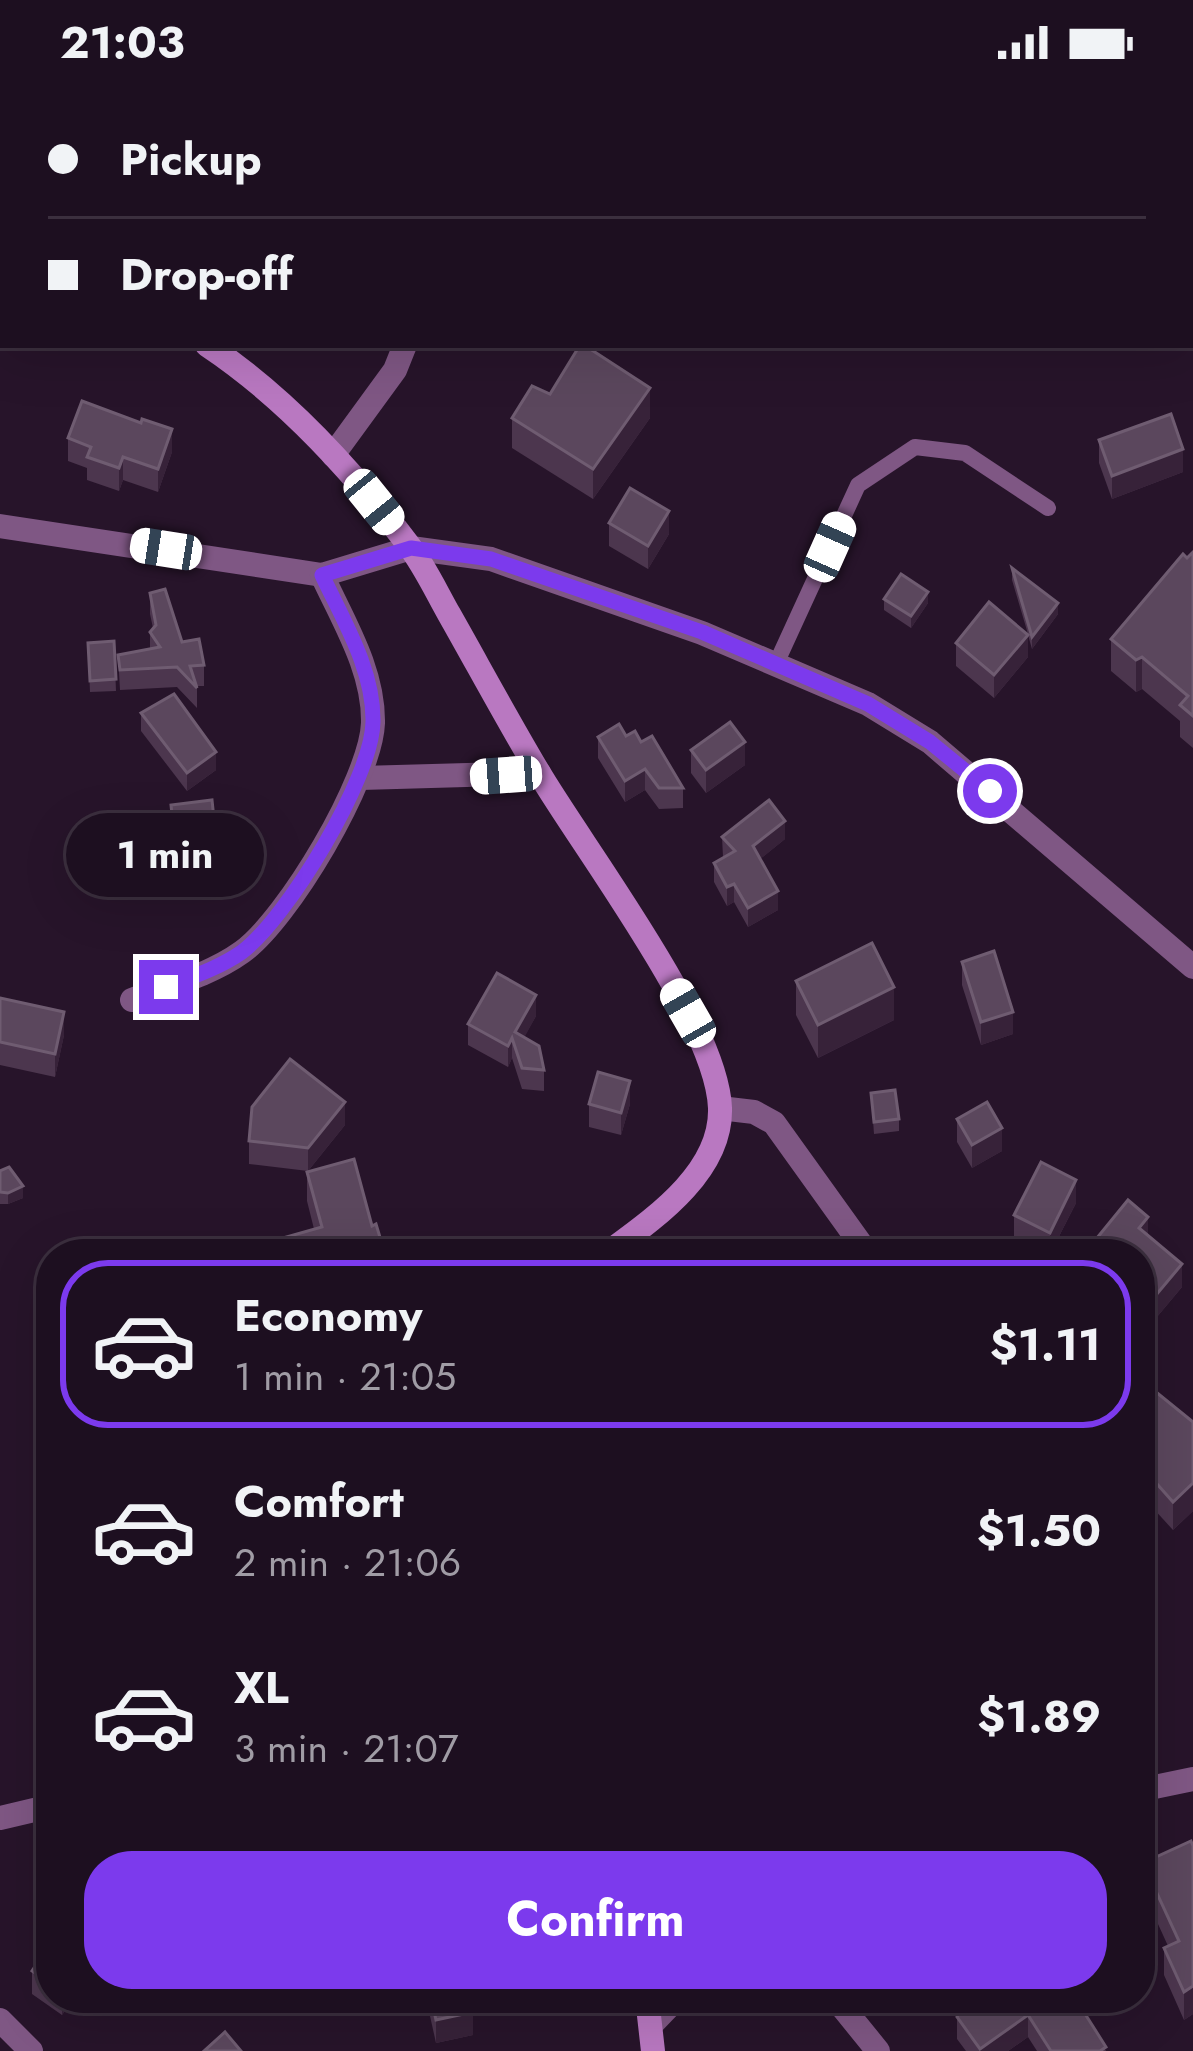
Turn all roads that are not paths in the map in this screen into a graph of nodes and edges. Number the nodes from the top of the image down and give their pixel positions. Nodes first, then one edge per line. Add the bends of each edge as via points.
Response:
1 (211, 348) edge
2 (404, 348) edge
3 (333, 455) junction
4 (1048, 508) dead end
5 (0, 526) edge
6 (411, 548) junction
7 (322, 575) junction
8 (775, 666) junction
9 (539, 773) junction
10 (361, 778) junction
11 (1193, 968) edge
12 (131, 1000) dead end
13 (720, 1108) junction
14 (627, 1239) edge
15 (857, 1239) edge
16 (1193, 1780) edge
17 (1155, 1787) edge
18 (36, 1810) edge
19 (0, 1818) edge
20 (847, 2013) edge
21 (0, 2020) edge
22 (31, 2051) edge
23 (878, 2051) edge

1 - 3 street
2 - 3 street
3 - 6 street
4 - 8 lane via 965,453 915,448 858,484
5 - 7 street
6 - 7 street
6 - 8 street via 491,559 702,632
6 - 9 street
7 - 10 street via 370,693 373,725
8 - 11 street via 868,704 930,742
9 - 10 street
9 - 13 street via 688,1013
10 - 12 street via 292,895 253,941 212,968
13 - 14 street via 718,1134 685,1187
13 - 15 street via 774,1123
16 - 17 street
18 - 19 street
20 - 23 street
21 - 22 street

